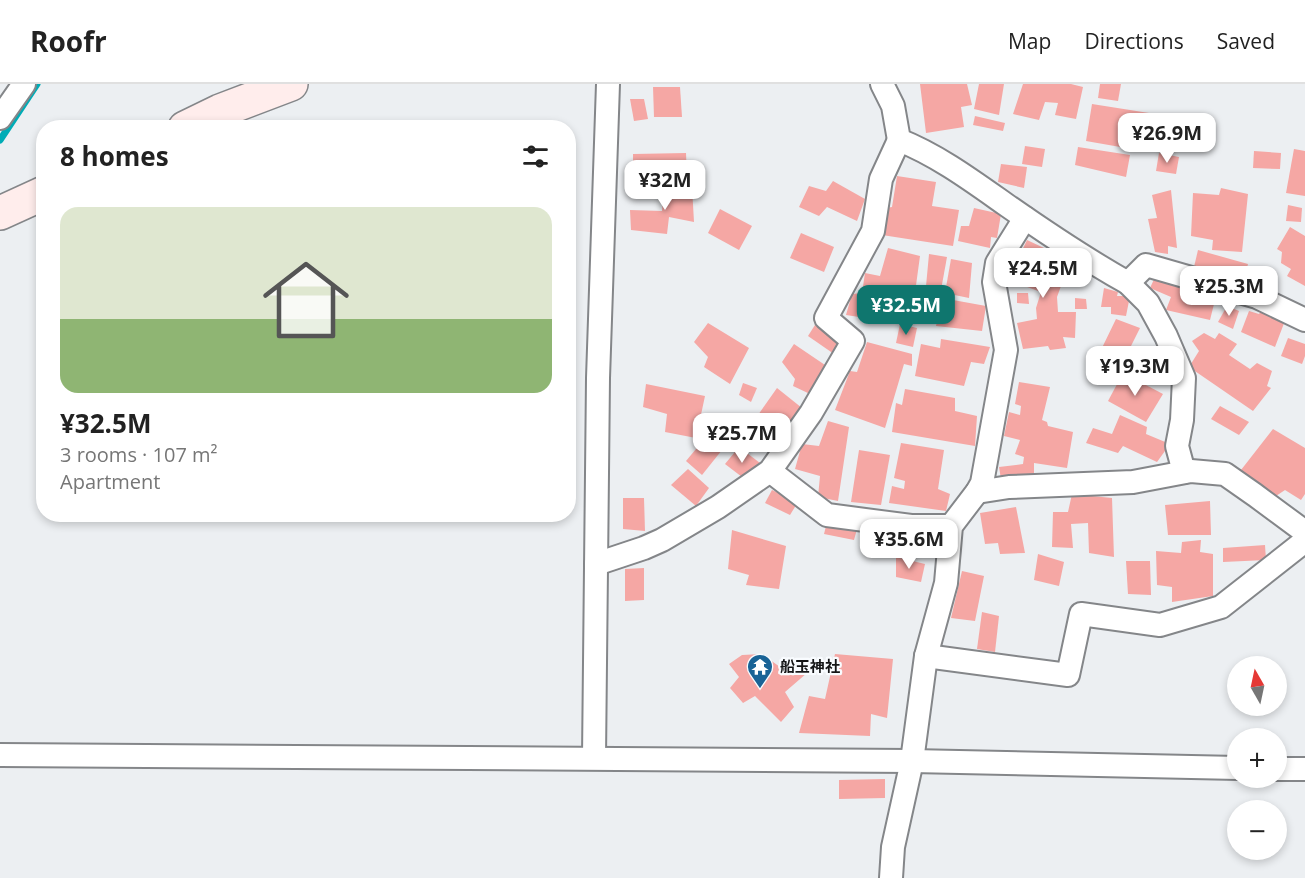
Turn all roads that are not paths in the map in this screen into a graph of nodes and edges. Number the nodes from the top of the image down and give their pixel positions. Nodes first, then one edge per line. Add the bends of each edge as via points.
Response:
1 (24, 84) edge
2 (291, 84) edge
3 (608, 84) edge
4 (882, 84) edge
5 (0, 118) edge
6 (201, 120) edge
7 (899, 140) junction
8 (36, 197) edge
9 (0, 213) edge
10 (1025, 218) junction
11 (1128, 283) junction
12 (1305, 320) edge
13 (770, 471) junction
14 (1184, 472) junction
15 (977, 492) junction
16 (951, 526) junction
17 (1305, 532) edge
18 (1305, 541) edge
19 (596, 564) junction
20 (926, 656) junction
21 (0, 755) edge
22 (594, 758) junction
23 (912, 761) junction
24 (1227, 768) edge
25 (1287, 769) edge
26 (1305, 770) edge
27 (891, 878) edge

1 - 5 street
2 - 6 main road
3 - 19 street
4 - 7 street via 893,106
7 - 10 street via 920,148
7 - 13 street via 880,179 873,231 826,318 853,341 811,413
8 - 9 main road
10 - 11 street
10 - 15 street via 997,263 994,282 1006,350 982,483
11 - 12 street via 1146,265 1257,297
11 - 14 street via 1148,303 1184,378 1177,446
13 - 16 street via 827,515 911,526
13 - 19 street via 662,540
14 - 15 street via 1133,482
14 - 17 street via 1225,474
15 - 16 street
16 - 20 street via 946,583
18 - 20 street via 1221,607 1160,625 1081,614 1068,675
19 - 22 street
20 - 23 street
21 - 22 street
22 - 23 street
23 - 24 street
23 - 27 street via 893,847
25 - 26 street

